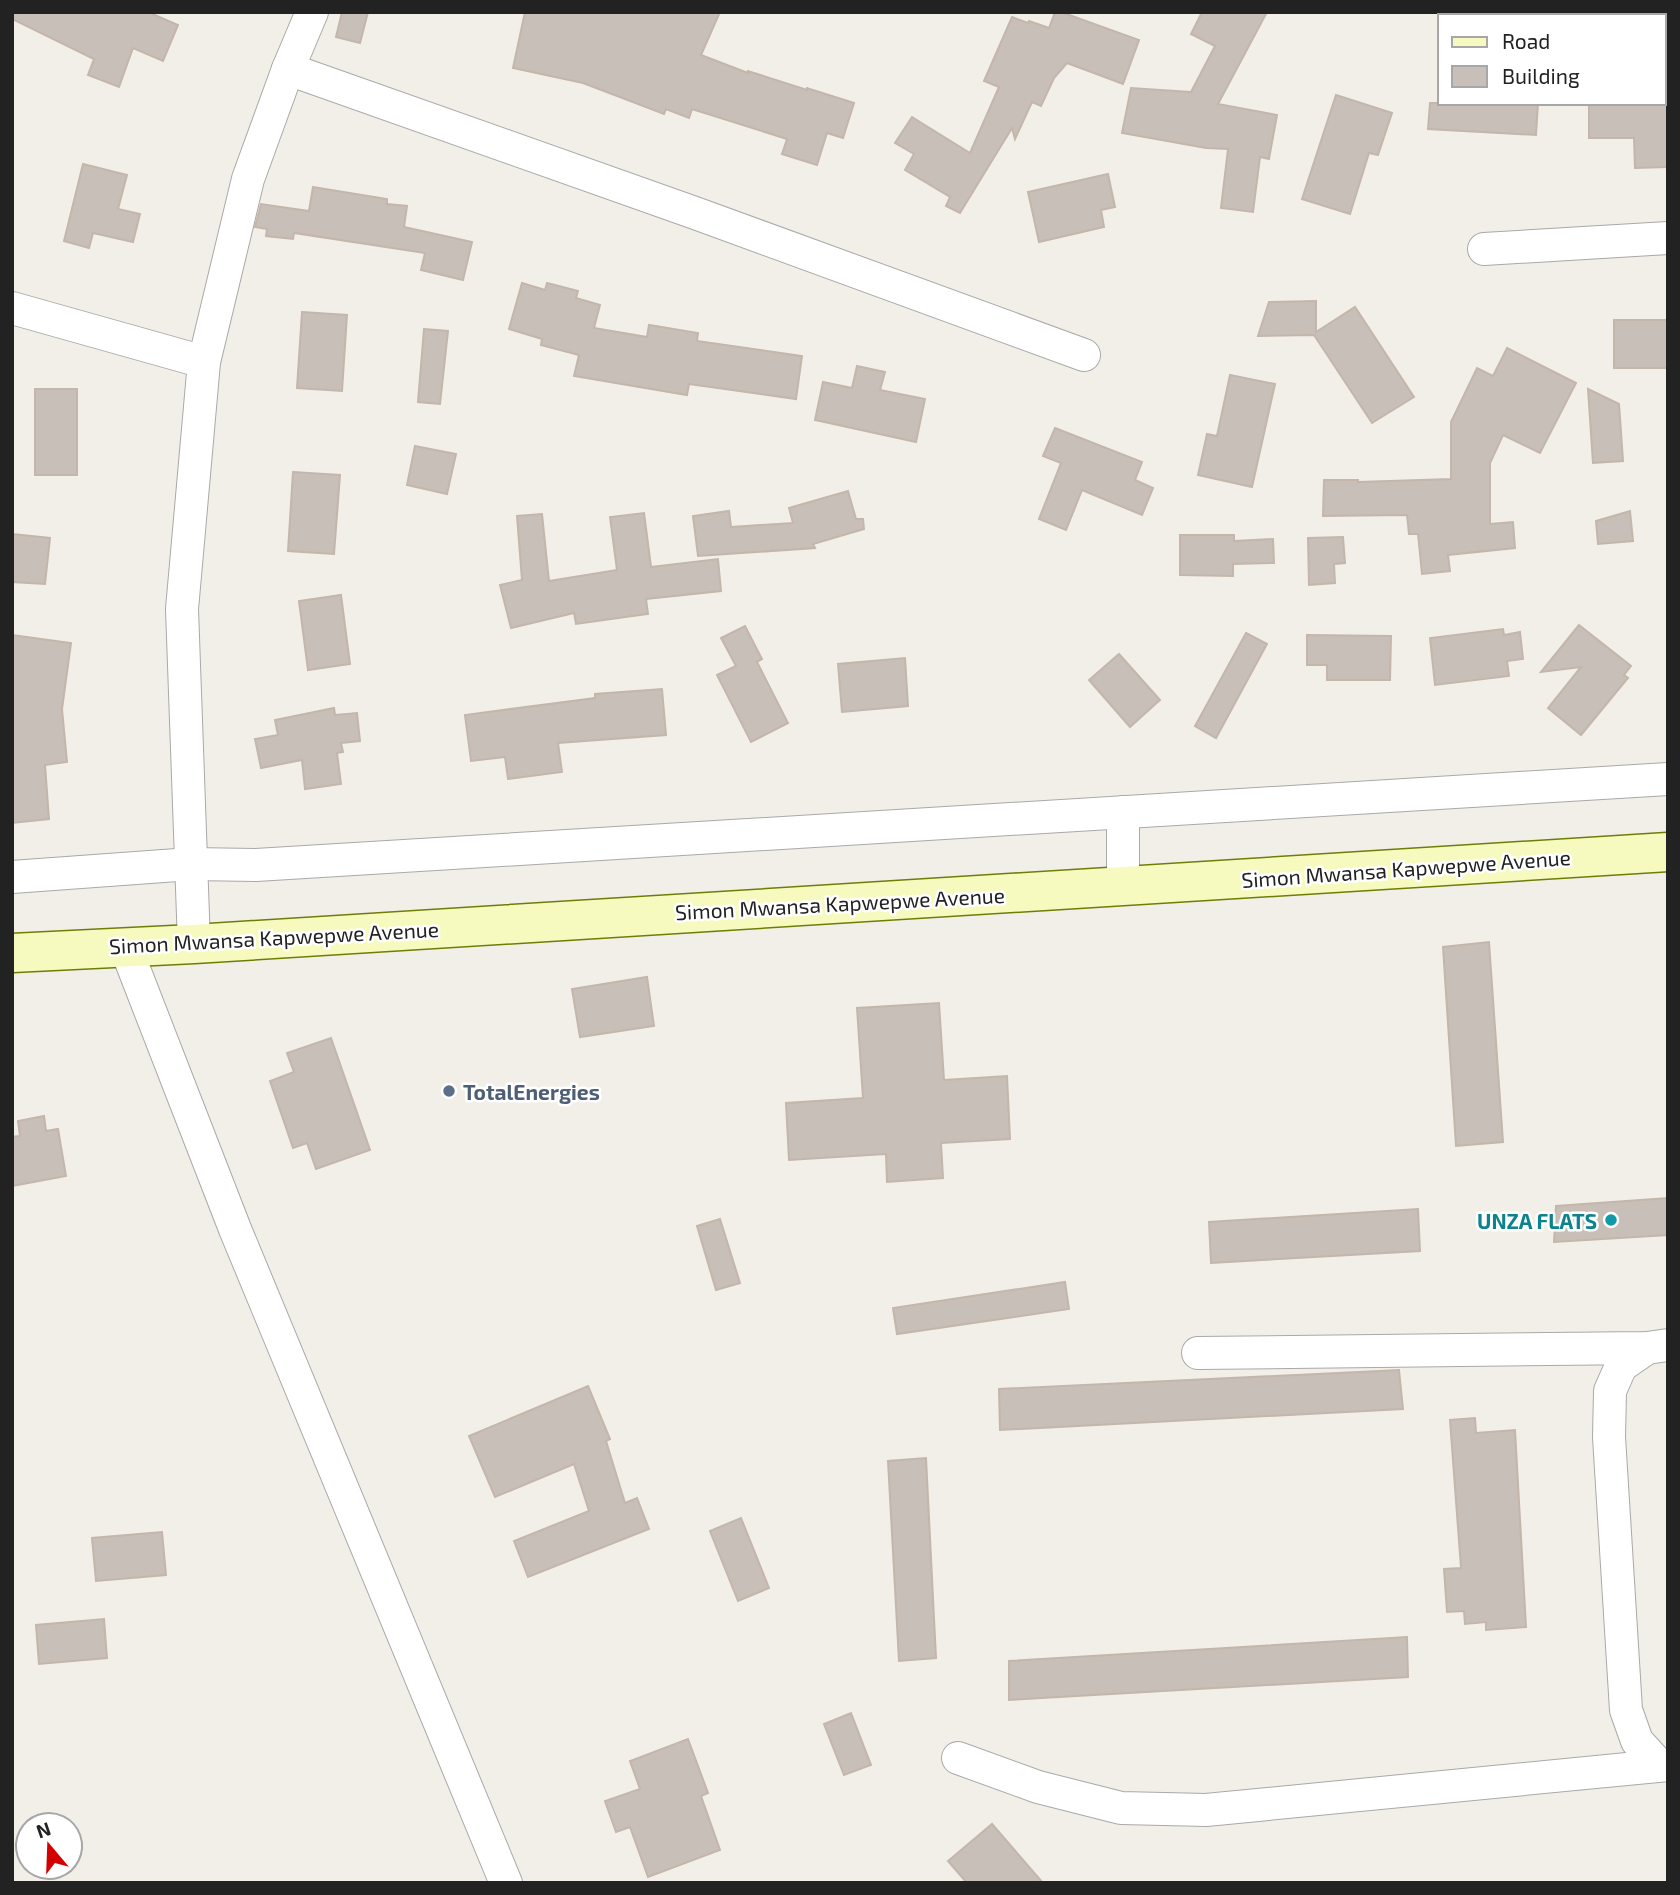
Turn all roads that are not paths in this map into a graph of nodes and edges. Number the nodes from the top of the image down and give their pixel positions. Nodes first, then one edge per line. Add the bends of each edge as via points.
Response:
1 (312, 12) edge
2 (288, 69) junction
3 (1668, 238) edge
4 (1484, 249) dead end
5 (12, 308) edge
6 (1084, 355) dead end
7 (204, 362) junction
8 (1668, 779) edge
9 (1123, 812) junction
10 (1668, 852) edge
11 (191, 864) junction
12 (12, 877) edge
13 (1123, 886) junction
14 (194, 944) junction
15 (125, 946) junction
16 (12, 953) edge
17 (1657, 1347) edge
18 (1198, 1353) dead end
19 (958, 1758) dead end
20 (1664, 1765) edge
21 (506, 1883) edge

1 - 2 street
2 - 6 street
2 - 7 street via 248,179
3 - 4 street
5 - 7 street
7 - 11 street via 182,609
8 - 9 street
9 - 11 street via 256,865
9 - 13 street
10 - 13 main road, Simon Mwansa Kapwepwe Avenue
11 - 12 street
11 - 14 street
13 - 14 main road, Simon Mwansa Kapwepwe Avenue
14 - 15 main road, Simon Mwansa Kapwepwe Avenue
15 - 16 main road, Simon Mwansa Kapwepwe Avenue
15 - 21 street via 235,1229
17 - 18 street
17 - 20 street via 1621,1366 1610,1391 1609,1437 1626,1710 1637,1741
19 - 20 street via 1038,1787 1121,1808 1206,1810

